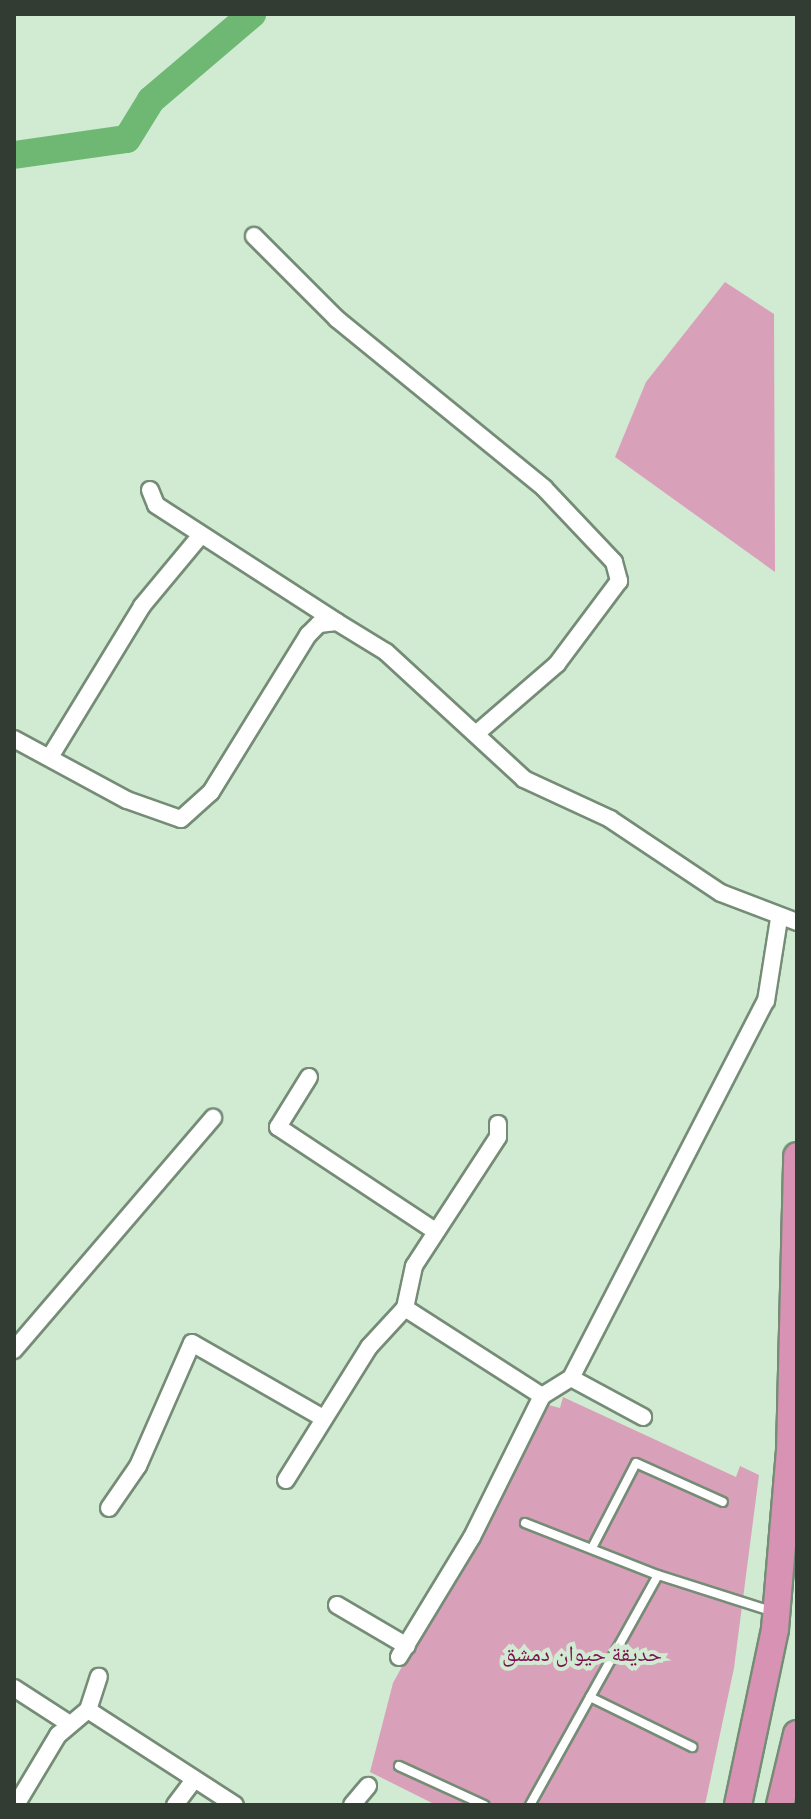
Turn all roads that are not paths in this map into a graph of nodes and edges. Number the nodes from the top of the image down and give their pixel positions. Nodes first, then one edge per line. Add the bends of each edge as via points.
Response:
1 (254, 236) dead end
2 (150, 490) dead end
3 (201, 535) junction
4 (337, 622) junction
5 (477, 733) junction
6 (14, 739) edge
7 (50, 757) junction
8 (779, 919) junction
9 (797, 922) edge
10 (309, 1077) dead end
11 (213, 1118) dead end
12 (498, 1124) dead end
13 (797, 1156) edge
14 (435, 1231) junction
15 (405, 1308) junction
16 (14, 1350) edge
17 (571, 1378) junction
18 (542, 1396) junction
19 (643, 1417) dead end
20 (323, 1418) junction
21 (286, 1480) dead end
22 (723, 1502) dead end
23 (109, 1508) dead end
24 (525, 1523) dead end
25 (593, 1546) junction
26 (658, 1575) junction
27 (337, 1605) dead end
28 (776, 1612) junction
29 (99, 1677) dead end
30 (14, 1688) edge
31 (590, 1697) junction
32 (88, 1710) junction
33 (68, 1723) junction
34 (797, 1734) edge
35 (692, 1747) dead end
36 (399, 1766) dead end
37 (194, 1780) junction
38 (368, 1786) dead end
39 (16, 1805) edge
40 (175, 1805) edge
41 (235, 1805) edge
42 (352, 1805) edge
43 (484, 1805) edge
44 (530, 1805) edge
45 (738, 1805) edge
46 (780, 1805) edge

1 - 5 street via 337,319 544,488 614,562 619,581 557,664
2 - 3 street via 156,505
3 - 4 street
3 - 7 street via 142,606
4 - 5 street via 386,652
4 - 7 street via 319,624 308,635 211,792 181,819 127,800
5 - 8 street via 524,779 610,819 678,870
6 - 7 street
8 - 9 street
8 - 17 street via 766,1001
10 - 14 street via 278,1127
11 - 16 street
12 - 14 street via 498,1137
13 - 28 highway via 790,1452
14 - 15 street via 414,1266
15 - 18 street
15 - 20 street
17 - 18 street
17 - 19 street
18 - 27 street via 403,1652
20 - 21 street
20 - 23 street via 192,1343 138,1466
22 - 25 lane via 636,1463
24 - 25 lane via 557,1540
25 - 26 lane
26 - 28 lane
26 - 31 lane
28 - 45 highway
29 - 32 street
30 - 33 street
31 - 35 lane
31 - 44 lane
32 - 33 street
32 - 37 street
33 - 39 street
34 - 46 highway
36 - 43 lane
37 - 40 street
37 - 41 street
38 - 42 street

